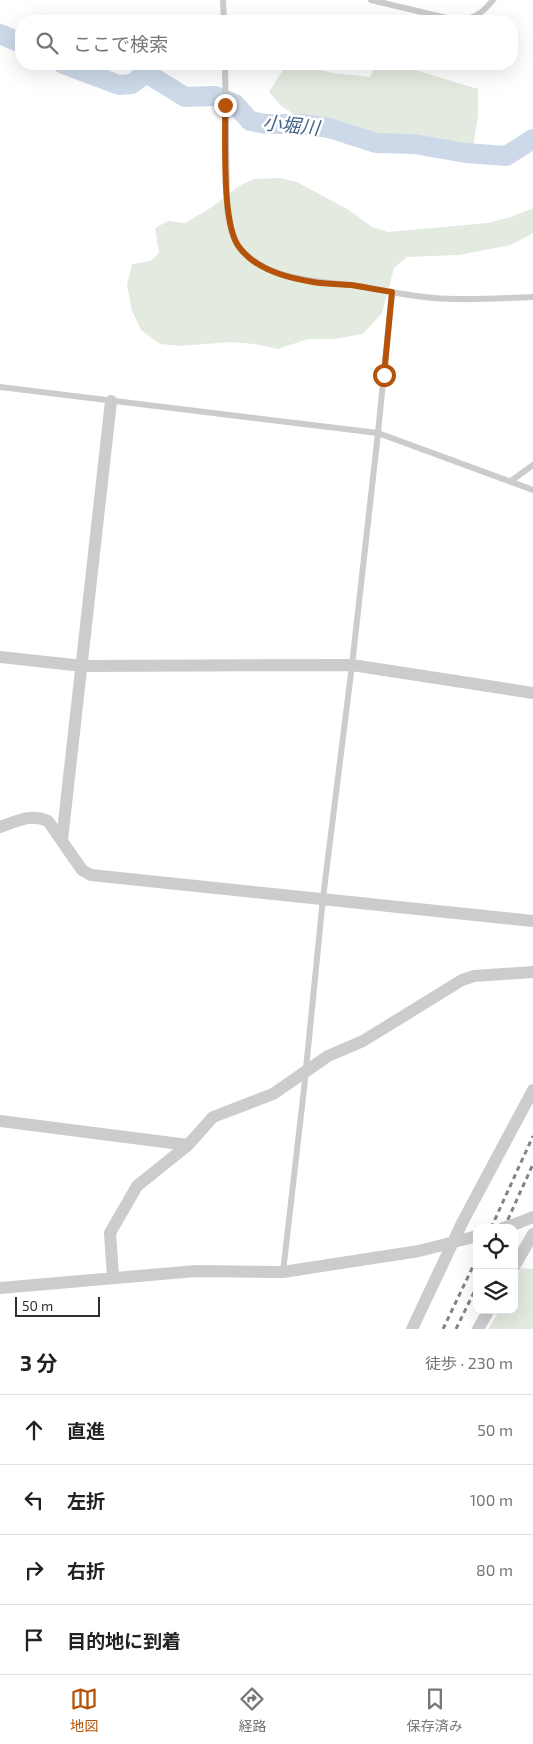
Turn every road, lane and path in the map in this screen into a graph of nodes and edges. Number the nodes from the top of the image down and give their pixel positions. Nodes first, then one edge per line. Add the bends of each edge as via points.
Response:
1 (223, 0) edge
2 (371, 0) edge
3 (493, 0) edge
4 (224, 15) edge
5 (434, 15) edge
6 (477, 15) edge
7 (226, 70) edge
8 (392, 292) junction
9 (533, 297) edge
10 (0, 387) edge
11 (112, 401) junction
12 (378, 433) junction
13 (533, 465) edge
14 (511, 481) junction
15 (533, 490) edge
16 (0, 657) edge
17 (352, 665) junction
18 (83, 666) junction
19 (533, 693) edge
20 (0, 827) edge
21 (62, 840) junction
22 (323, 898) junction
23 (533, 921) edge
24 (533, 972) edge
25 (306, 1070) junction
26 (533, 1090) edge
27 (0, 1121) edge
28 (188, 1145) junction
29 (533, 1217) edge
30 (515, 1224) edge
31 (533, 1234) edge
32 (473, 1237) edge
33 (454, 1242) junction
34 (518, 1259) edge
35 (283, 1272) junction
36 (113, 1277) junction
37 (0, 1288) edge
38 (487, 1314) edge
39 (412, 1329) edge
40 (478, 1329) edge

1 - 4 lane
2 - 5 lane
3 - 6 lane
7 - 8 lane via 227,209 238,247 264,268 281,274 312,282
8 - 9 lane via 459,300
8 - 12 lane
10 - 11 lane
11 - 12 lane
11 - 18 street
12 - 14 lane
12 - 17 lane
13 - 14 lane
14 - 15 lane
16 - 18 street
17 - 18 street
17 - 19 street
17 - 22 lane
18 - 21 street
20 - 21 street via 39,817 48,821
21 - 22 street via 82,870 90,875
22 - 23 street
22 - 25 lane
24 - 25 street via 474,976 462,980 363,1041 328,1056
25 - 28 street via 273,1094 213,1117
25 - 35 lane
26 - 33 street via 462,1221
27 - 28 street
28 - 36 street via 137,1186 110,1233
29 - 30 street, bridge
31 - 34 street
32 - 33 street
33 - 35 street via 419,1251
33 - 39 street
35 - 36 street via 196,1271
36 - 37 street
38 - 40 street

